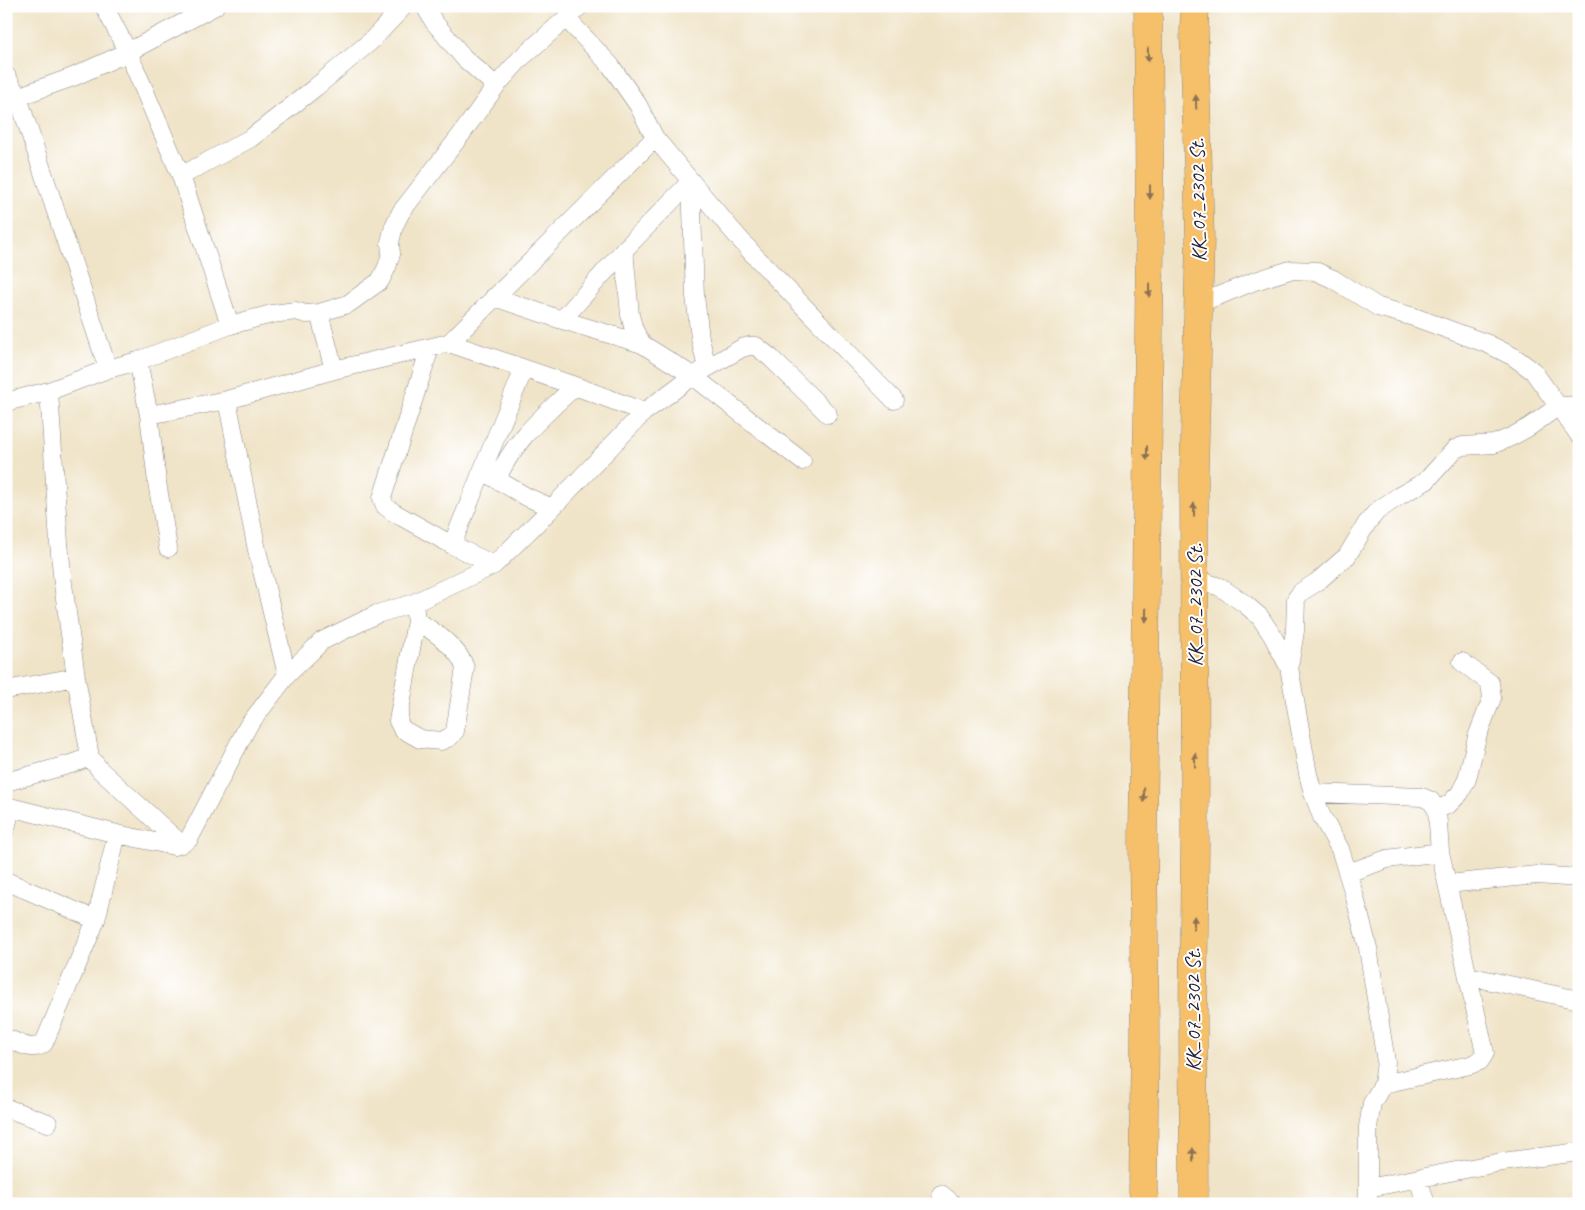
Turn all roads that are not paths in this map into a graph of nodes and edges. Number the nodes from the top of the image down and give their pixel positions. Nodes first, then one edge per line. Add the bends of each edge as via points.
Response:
1 (104, 6) edge
2 (214, 6) edge
3 (404, 6) edge
4 (425, 6) edge
5 (580, 6) edge
6 (1148, 6) edge
7 (1197, 14) edge
8 (566, 18) junction
9 (128, 52) junction
10 (6, 74) edge
11 (496, 86) junction
12 (12, 99) edge
13 (655, 138) junction
14 (181, 176) junction
15 (691, 181) junction
16 (624, 250) junction
17 (494, 297) junction
18 (1198, 304) junction
19 (319, 313) junction
20 (562, 320) junction
21 (230, 325) junction
22 (449, 343) junction
23 (642, 344) junction
24 (430, 348) junction
25 (138, 361) junction
26 (108, 369) junction
27 (524, 369) junction
28 (334, 370) junction
29 (700, 372) junction
30 (575, 386) junction
31 (49, 391) junction
32 (226, 400) junction
33 (894, 400) dead end
34 (6, 402) edge
35 (1559, 406) junction
36 (1579, 406) edge
37 (644, 412) junction
38 (828, 414) dead end
39 (149, 415) junction
40 (1579, 435) edge
41 (802, 461) dead end
42 (489, 475) junction
43 (552, 508) junction
44 (452, 544) junction
45 (168, 548) dead end
46 (494, 565) junction
47 (1195, 579) junction
48 (415, 612) junction
49 (1462, 662) dead end
50 (1290, 667) junction
51 (286, 675) junction
52 (76, 677) junction
53 (6, 690) edge
54 (90, 758) junction
55 (6, 782) edge
56 (1313, 793) junction
57 (9, 807) edge
58 (1437, 810) junction
59 (6, 828) edge
60 (117, 834) junction
61 (181, 844) junction
62 (1440, 852) junction
63 (1348, 873) junction
64 (1579, 878) edge
65 (6, 881) edge
66 (1447, 884) junction
67 (96, 920) junction
68 (1468, 976) junction
69 (1579, 998) edge
70 (6, 1038) edge
71 (1383, 1084) junction
72 (6, 1108) edge
73 (48, 1123) dead end
74 (1579, 1152) edge
75 (1418, 1178) junction
76 (1368, 1196) edge
77 (1145, 1204) edge
78 (1194, 1204) edge
79 (1426, 1204) edge

1 - 9 street
2 - 9 street
3 - 14 street via 371,41 251,138
4 - 11 street via 464,58
5 - 8 street
6 -> 77 main road via 1150,242 1143,842
18 -> 7 main road, KK_07_2302 St.
8 - 11 street via 520,59
8 - 13 street via 611,66 638,105
9 - 12 street via 73,77
9 - 14 street
10 - 12 street
11 - 19 street via 401,212 390,242 391,254 380,281 348,304
12 - 26 street
13 - 15 street
13 - 17 street
14 - 21 street
15 - 16 street
15 - 29 street
15 - 33 street via 752,253
16 - 20 street
16 - 23 street via 630,315
17 - 20 street
17 - 22 street
18 - 35 street via 1255,280 1290,270 1315,271 1333,278 1378,307 1414,316 1514,357 1533,371
47 -> 18 main road, KK_07_2302 St.
19 - 21 street via 272,314
19 - 28 street
20 - 23 street
21 - 25 street
22 - 24 street
22 - 27 street
23 - 29 street
24 - 28 street
24 - 44 street via 382,498 385,506 393,512
25 - 26 street
25 - 39 street
26 - 31 street
27 - 30 street
27 - 42 street
28 - 32 street
29 - 37 street
29 - 38 street via 742,348 756,346
29 - 41 street
30 - 37 street
30 - 42 street
31 - 34 street
31 - 52 street via 59,542
32 - 39 street
32 - 51 street
35 - 36 street
35 - 40 street
35 - 50 street via 1511,437 1494,444 1455,449 1426,481 1377,511 1347,556 1296,599
37 - 43 street
39 - 45 street
42 - 43 street
42 - 44 street
43 - 46 street
44 - 46 street
46 - 48 street
47 - 50 street via 1220,587 1260,617
78 -> 47 main road, KK_07_2302 St.
48 - 48 street via 398,721 402,729 420,739 441,741 455,731 466,668 459,655
48 - 51 street via 377,614 322,642
49 - 58 street via 1490,683 1492,698 1477,737 1467,779 1460,793
50 - 56 street
51 - 61 street via 248,726 189,838
52 - 53 street
52 - 54 street
54 - 55 street
54 - 61 street
56 - 58 street via 1422,797 1431,800
56 - 63 street via 1340,848
57 - 59 street
57 - 60 street
58 - 62 street
60 - 61 street via 174,846
60 - 67 street
62 - 63 street via 1387,859
62 - 66 street
63 - 71 street via 1368,948 1386,1062
64 - 66 street via 1537,875
65 - 67 street
66 - 68 street
67 - 70 street via 44,1043 39,1048 32,1048
68 - 69 street
68 - 71 street via 1484,1047 1480,1061
71 - 76 street via 1372,1103 1368,1127
72 - 73 street
74 - 75 street
75 - 76 street
75 - 79 street

